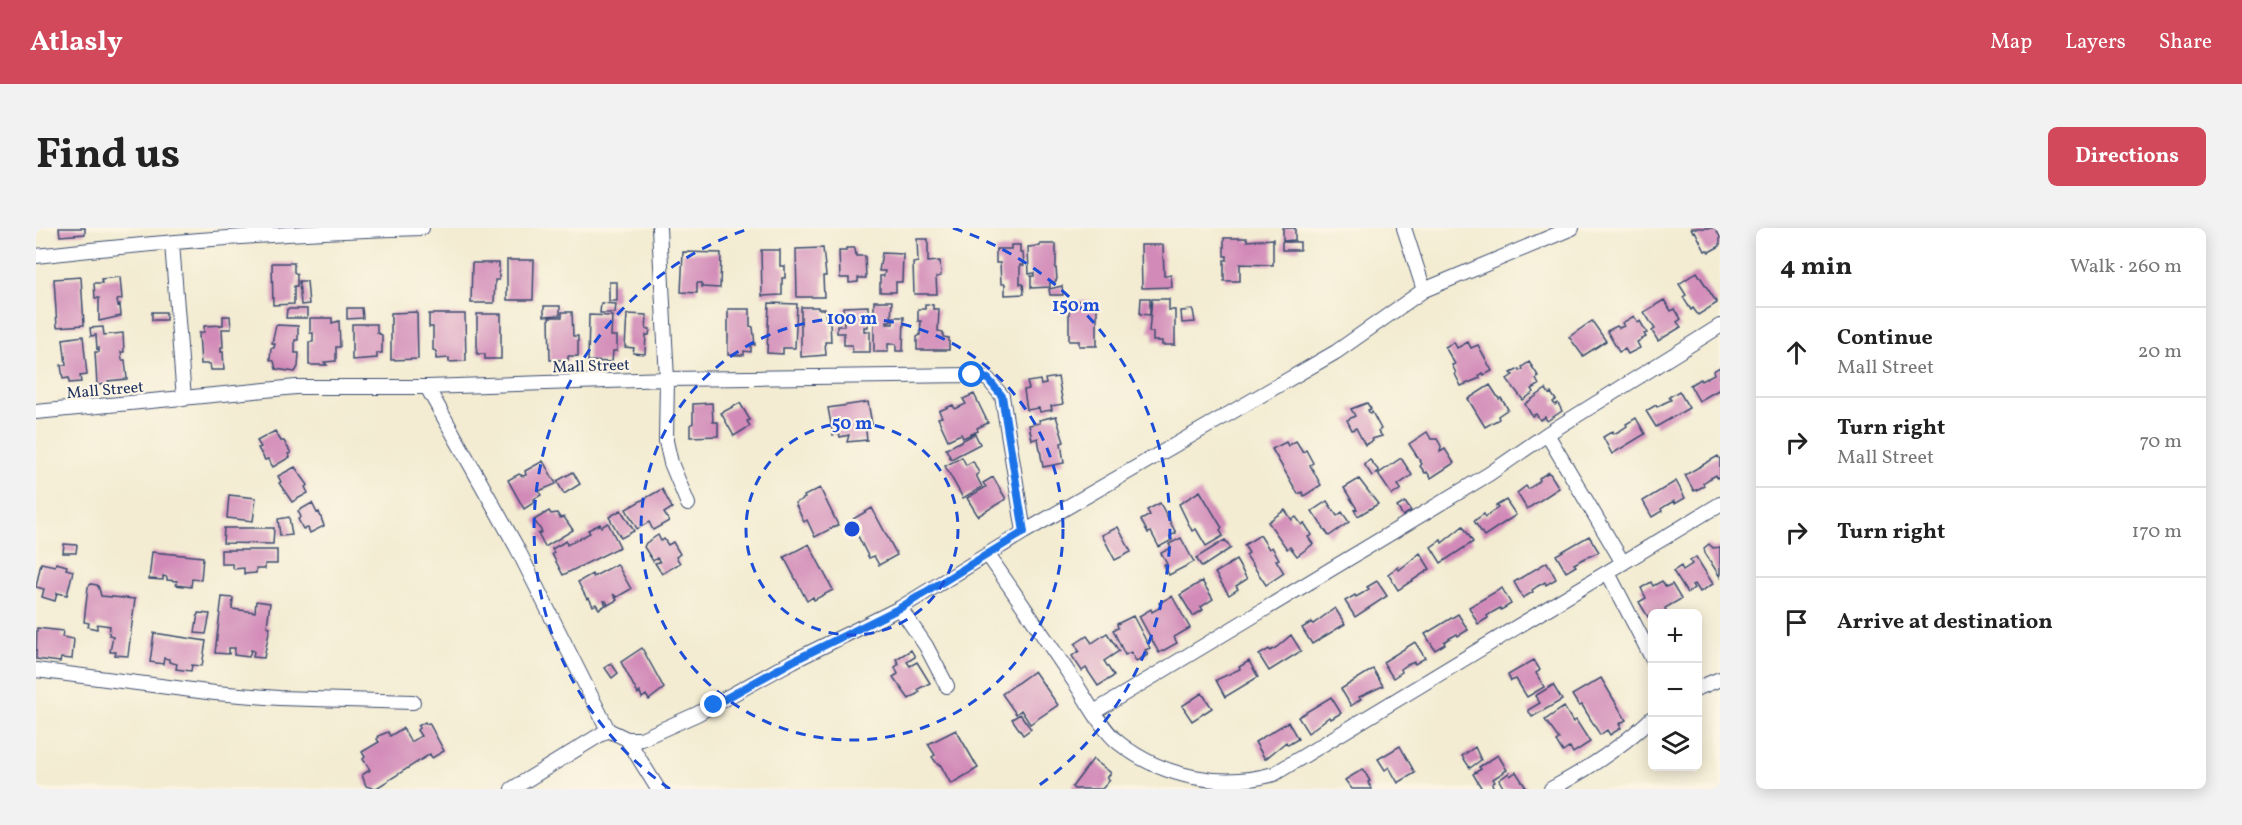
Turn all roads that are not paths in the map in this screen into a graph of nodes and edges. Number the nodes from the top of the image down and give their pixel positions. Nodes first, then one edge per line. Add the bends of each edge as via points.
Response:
1 (422, 228) edge
2 (659, 228) edge
3 (1404, 228) edge
4 (1572, 228) edge
5 (172, 243) junction
6 (36, 256) edge
7 (1424, 290) junction
8 (1720, 326) edge
9 (667, 379) junction
10 (427, 387) junction
11 (184, 399) junction
12 (36, 412) edge
13 (1547, 434) junction
14 (688, 504) dead end
15 (1720, 504) edge
16 (1024, 532) junction
17 (988, 555) junction
18 (1623, 563) junction
19 (1608, 573) junction
20 (900, 608) junction
21 (1648, 649) edge
22 (36, 670) edge
23 (1720, 678) edge
24 (947, 686) dead end
25 (1702, 686) edge
26 (413, 702) dead end
27 (1094, 712) junction
28 (1648, 723) edge
29 (608, 730) junction
30 (627, 739) junction
31 (512, 789) edge
32 (658, 789) edge
33 (1551, 789) edge

1 - 5 street
2 - 9 street
3 - 7 street
4 - 7 street
5 - 6 street
5 - 11 street
7 - 16 street via 1336,352
8 - 13 street
9 - 10 street, Mall Street
9 - 14 street via 666,441 670,464
9 - 16 street, Mall Street via 972,375 988,379 1002,396 1005,407
10 - 11 street, Mall Street via 296,387
10 - 29 street via 516,546
11 - 12 street, Mall Street
13 - 18 street
13 - 27 street via 1489,474
15 - 18 street
16 - 17 street
17 - 20 street
17 - 27 street
18 - 19 street
19 - 21 street
19 - 27 street via 1274,774 1256,781 1211,782 1167,772 1117,742
20 - 24 street
20 - 30 street via 697,714 641,739
22 - 26 street via 215,693
23 - 25 street
28 - 33 street
29 - 30 street
29 - 31 street
30 - 32 street

